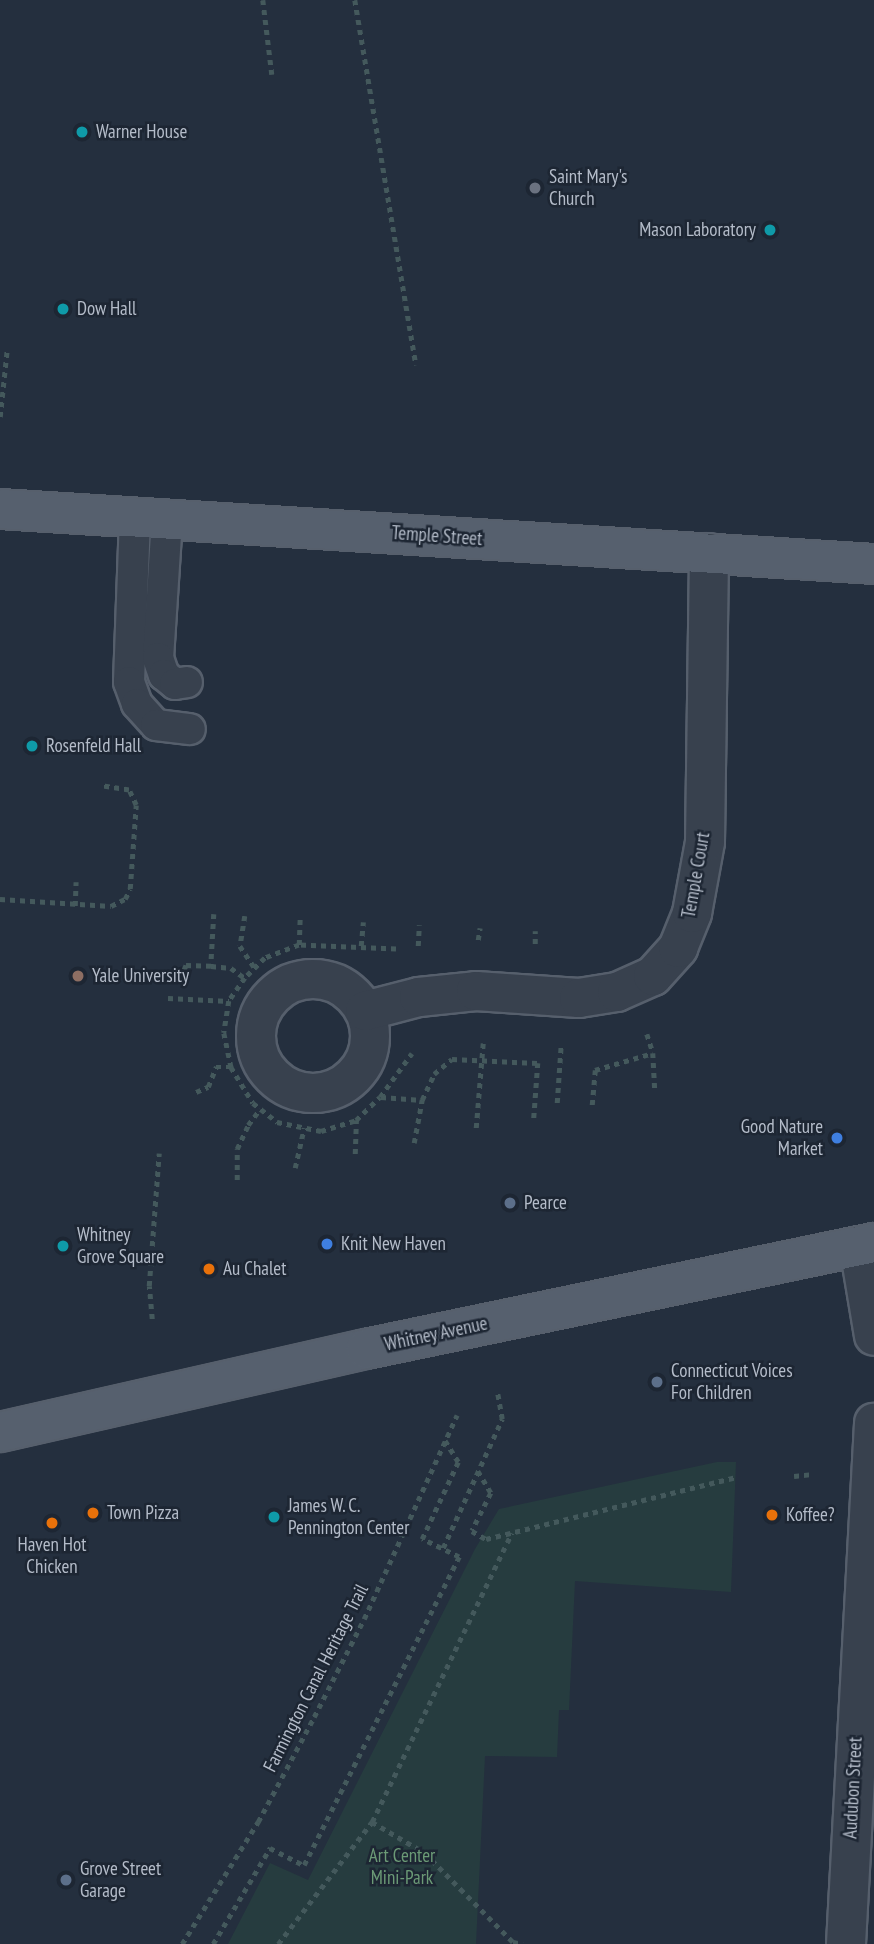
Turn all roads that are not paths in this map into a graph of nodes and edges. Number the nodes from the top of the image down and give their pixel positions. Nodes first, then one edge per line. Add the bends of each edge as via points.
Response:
1 (0, 509) edge
2 (151, 518) junction
3 (709, 553) junction
4 (874, 564) edge
5 (187, 682) dead end
6 (190, 729) dead end
7 (365, 1012) dead end
8 (867, 1245) edge
9 (874, 1336) edge
10 (874, 1423) edge
11 (0, 1432) edge
12 (872, 1486) edge
13 (846, 1944) edge

1 - 2 main road, Temple Street
2 - 3 main road, Temple Street
2 - 5 lane via 158,658 164,675 175,684
2 - 6 lane via 129,682 137,704 156,726
3 - 4 main road, Temple Street
3 - 7 street, Temple Court via 705,842 692,913 678,948 653,976 617,992 579,998 476,991 419,997
8 - 9 street
8 - 11 main road, Whitney Avenue via 366,1349
10 - 12 street, Audubon Street
12 - 13 street, Audubon Street

